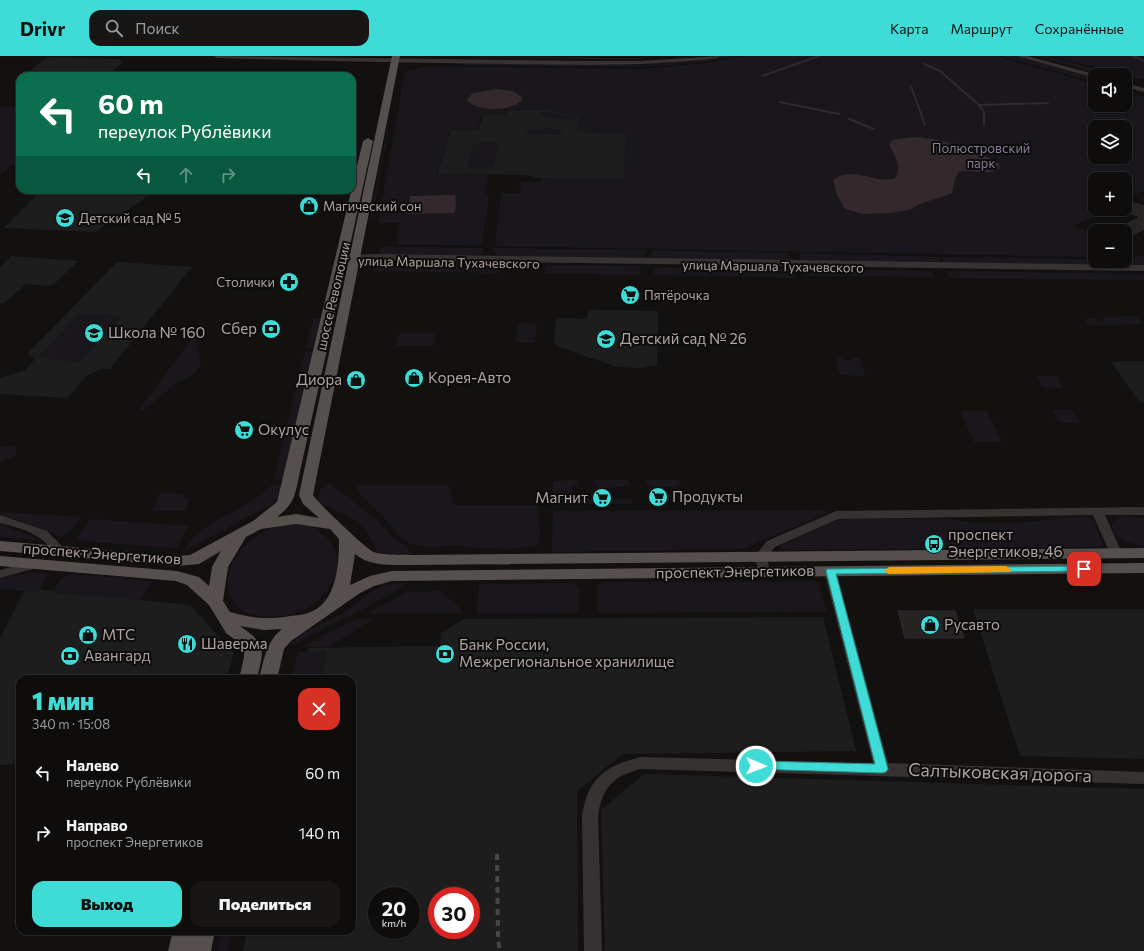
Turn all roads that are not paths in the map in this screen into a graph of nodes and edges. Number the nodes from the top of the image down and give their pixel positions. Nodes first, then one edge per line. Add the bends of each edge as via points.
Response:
1 (217, 56) edge
2 (323, 56) edge
3 (699, 56) edge
4 (717, 56) edge
5 (1020, 56) edge
6 (1029, 56) edge
7 (391, 58) edge
8 (650, 60) edge
9 (1088, 72) edge
10 (1088, 74) edge
11 (1132, 85) edge
12 (1144, 89) edge
13 (377, 98) dead end
14 (371, 128) dead end
15 (350, 259) junction
16 (1144, 268) edge
17 (1144, 271) edge
18 (1144, 511) edge
19 (1097, 512) junction
20 (0, 519) edge
21 (334, 525) junction
22 (251, 528) junction
23 (346, 538) junction
24 (0, 546) edge
25 (61, 551) junction
26 (1116, 553) junction
27 (1144, 553) edge
28 (0, 561) edge
29 (35, 564) junction
30 (763, 564) junction
31 (1144, 568) edge
32 (830, 571) junction
33 (0, 574) edge
34 (215, 601) junction
35 (334, 603) junction
36 (225, 616) junction
37 (314, 617) junction
38 (249, 675) edge
39 (269, 675) edge
40 (882, 769) junction
41 (1144, 778) edge
42 (183, 935) edge
43 (203, 935) edge
44 (179, 951) edge
45 (200, 951) edge
46 (592, 951) edge

1 - 7 street
2 - 7 street
3 - 8 street
4 - 8 street
5 - 10 street
6 - 9 street
7 - 8 street
7 - 13 main road
7 - 15 main road, шоссе Революции
11 - 12 street
14 - 15 main road, шоссе Революции
15 - 16 street, улица Маршала Тухачевского
15 - 17 street, улица Маршала Тухачевского
15 - 21 main road, шоссе Революции via 306,495 308,501
15 - 22 main road, шоссе Революции via 286,500 283,505
18 - 19 street, проспект Энергетиков
19 - 26 street
19 - 30 street, проспект Энергетиков via 836,515 771,544
20 - 25 street via 43,534
21 - 22 main road via 296,519
21 - 23 main road, шоссе Революции
22 - 25 main road, проспект Энергетиков via 192,560
22 - 34 main road, шоссе Революции via 222,562
23 - 30 main road, проспект Энергетиков via 367,556 383,560
23 - 35 main road via 347,564
24 - 25 main road, проспект Энергетиков
26 - 27 main road, проспект Энергетиков
26 - 30 main road, проспект Энергетиков
28 - 29 main road, проспект Энергетиков
29 - 33 street
29 - 34 main road, проспект Энергетиков via 177,576 193,581
30 - 32 main road, проспект Энергетиков
30 - 35 main road, проспект Энергетиков via 392,576 368,581
31 - 32 main road, проспект Энергетиков
32 - 40 street
34 - 36 main road
35 - 37 main road
36 - 37 main road via 243,622 273,625
36 - 38 main road via 232,629 250,642 253,649
37 - 39 main road via 277,645
40 - 41 street, Салтыковская дорога
40 - 46 street, Салтыковская дорога via 641,763 616,771 597,789 591,801
42 - 44 main road
43 - 45 main road

